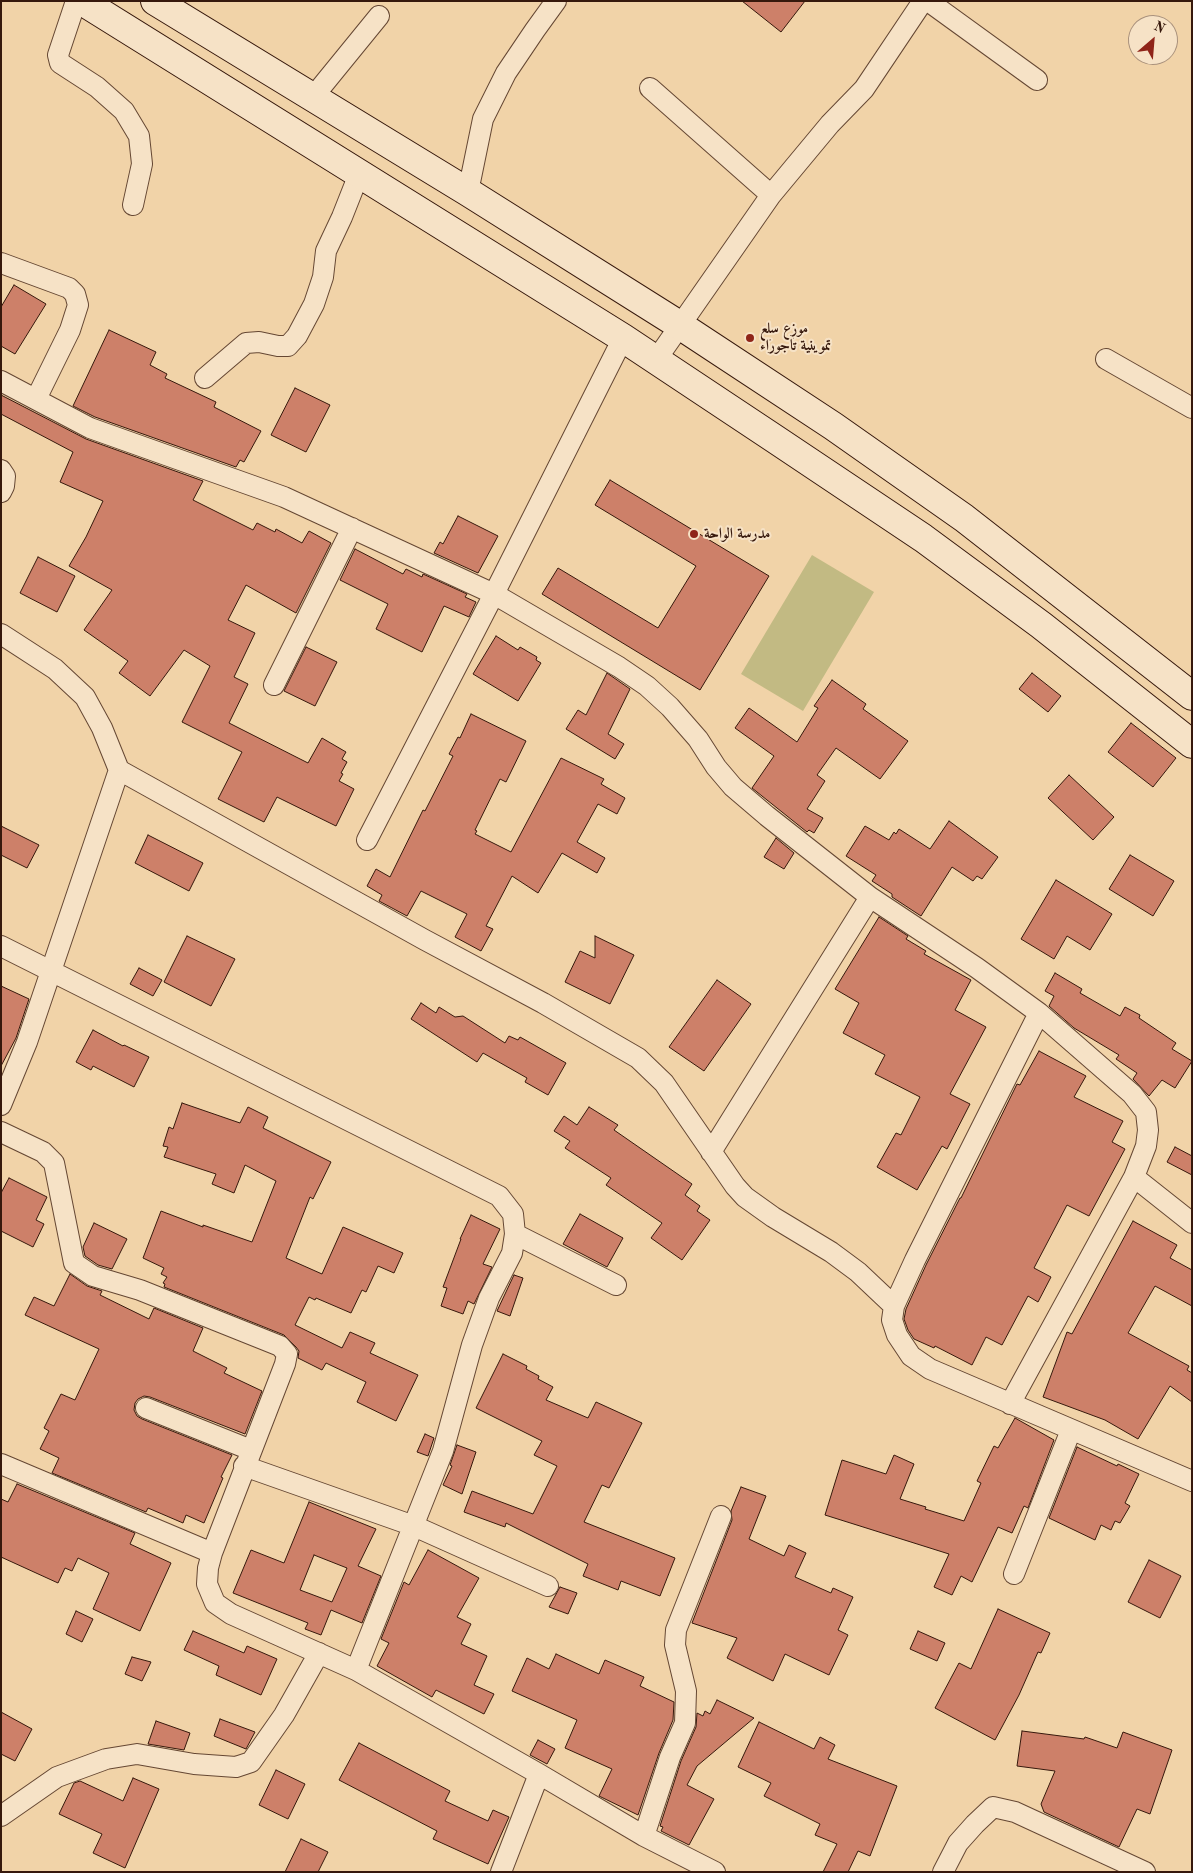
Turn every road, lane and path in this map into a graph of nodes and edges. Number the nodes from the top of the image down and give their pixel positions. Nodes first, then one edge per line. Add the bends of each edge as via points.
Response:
1 (76, 1) edge
2 (82, 1) edge
3 (155, 1) edge
4 (556, 1) edge
5 (923, 1) edge
6 (928, 1) edge
7 (378, 16) dead end
8 (1037, 80) dead end
9 (650, 88) dead end
10 (313, 97) junction
11 (359, 174) junction
12 (468, 192) junction
13 (771, 195) junction
14 (133, 205) dead end
15 (1, 263) edge
16 (680, 326) junction
17 (623, 338) junction
18 (1106, 359) dead end
19 (656, 360) junction
20 (205, 378) dead end
21 (1, 381) edge
22 (36, 399) junction
23 (1192, 408) edge
24 (1, 470) edge
25 (1, 492) edge
26 (352, 528) junction
27 (494, 594) junction
28 (1, 634) edge
29 (274, 685) dead end
30 (1192, 696) edge
31 (1192, 744) edge
32 (119, 770) junction
33 (366, 840) dead end
34 (870, 897) junction
35 (1, 946) edge
36 (51, 970) junction
37 (1039, 1013) junction
38 (1, 1105) edge
39 (1, 1132) edge
40 (711, 1152) junction
41 (1134, 1177) junction
42 (1192, 1223) edge
43 (515, 1234) junction
44 (616, 1285) dead end
45 (894, 1306) junction
46 (1010, 1404) junction
47 (146, 1408) dead end
48 (1071, 1430) junction
49 (247, 1458) junction
50 (1, 1464) edge
51 (1190, 1475) edge
52 (720, 1516) dead end
53 (414, 1526) junction
54 (212, 1553) junction
55 (1014, 1574) dead end
56 (548, 1586) dead end
57 (320, 1653) junction
58 (356, 1670) junction
59 (540, 1774) junction
60 (1, 1816) edge
61 (644, 1836) junction
62 (501, 1872) edge
63 (715, 1872) edge
64 (943, 1872) edge
65 (1145, 1872) edge

1 - 14 street via 58,55 60,63 97,87 124,111 139,136 142,164
2 - 11 main road
3 - 10 main road
4 - 12 street via 506,73 483,119
5 - 13 street via 864,89
6 - 8 street
7 - 10 street
9 - 13 street
10 - 12 main road
11 - 17 main road
11 - 20 street via 326,251 324,277 314,304 297,336 288,346 246,343
12 - 16 main road
13 - 16 street
15 - 22 street via 68,288 75,294 78,304 70,330
16 - 19 street
16 - 30 main road via 833,426 964,518
17 - 19 main road
17 - 27 street
18 - 23 street
19 - 31 main road via 923,538 1041,625
21 - 22 street
22 - 26 street via 90,428 284,497
24 - 25 street via 5,476
26 - 27 street
26 - 29 street
27 - 33 street
27 - 34 street via 647,686 698,739 732,787
28 - 32 street via 56,668 85,697
32 - 36 street
32 - 40 street via 638,1058 664,1083
34 - 37 street
34 - 40 street
35 - 36 street
36 - 38 street via 27,1042
36 - 43 street via 499,1196 512,1214
37 - 41 street via 1132,1094 1146,1112 1146,1146
37 - 45 street
39 - 49 street via 43,1152 54,1163 74,1263 93,1276 140,1290 280,1346 287,1354
40 - 45 street via 745,1197 831,1252
41 - 42 street
41 - 46 street
43 - 44 street
43 - 53 street via 512,1253 489,1298 443,1451
45 - 46 street via 892,1320 911,1356 930,1369
46 - 48 street
47 - 49 street
48 - 51 street
48 - 55 street
49 - 53 street
49 - 54 street
50 - 54 street
52 - 61 street via 676,1630 675,1645 686,1691 685,1722
53 - 56 street
53 - 58 street
54 - 57 street via 207,1584 215,1603 231,1614
57 - 58 street
57 - 60 street via 284,1715 250,1762 236,1767 137,1754 106,1758 57,1777
58 - 59 street
59 - 61 street
59 - 62 street
61 - 63 street
64 - 65 street via 958,1843 993,1807 1015,1812

